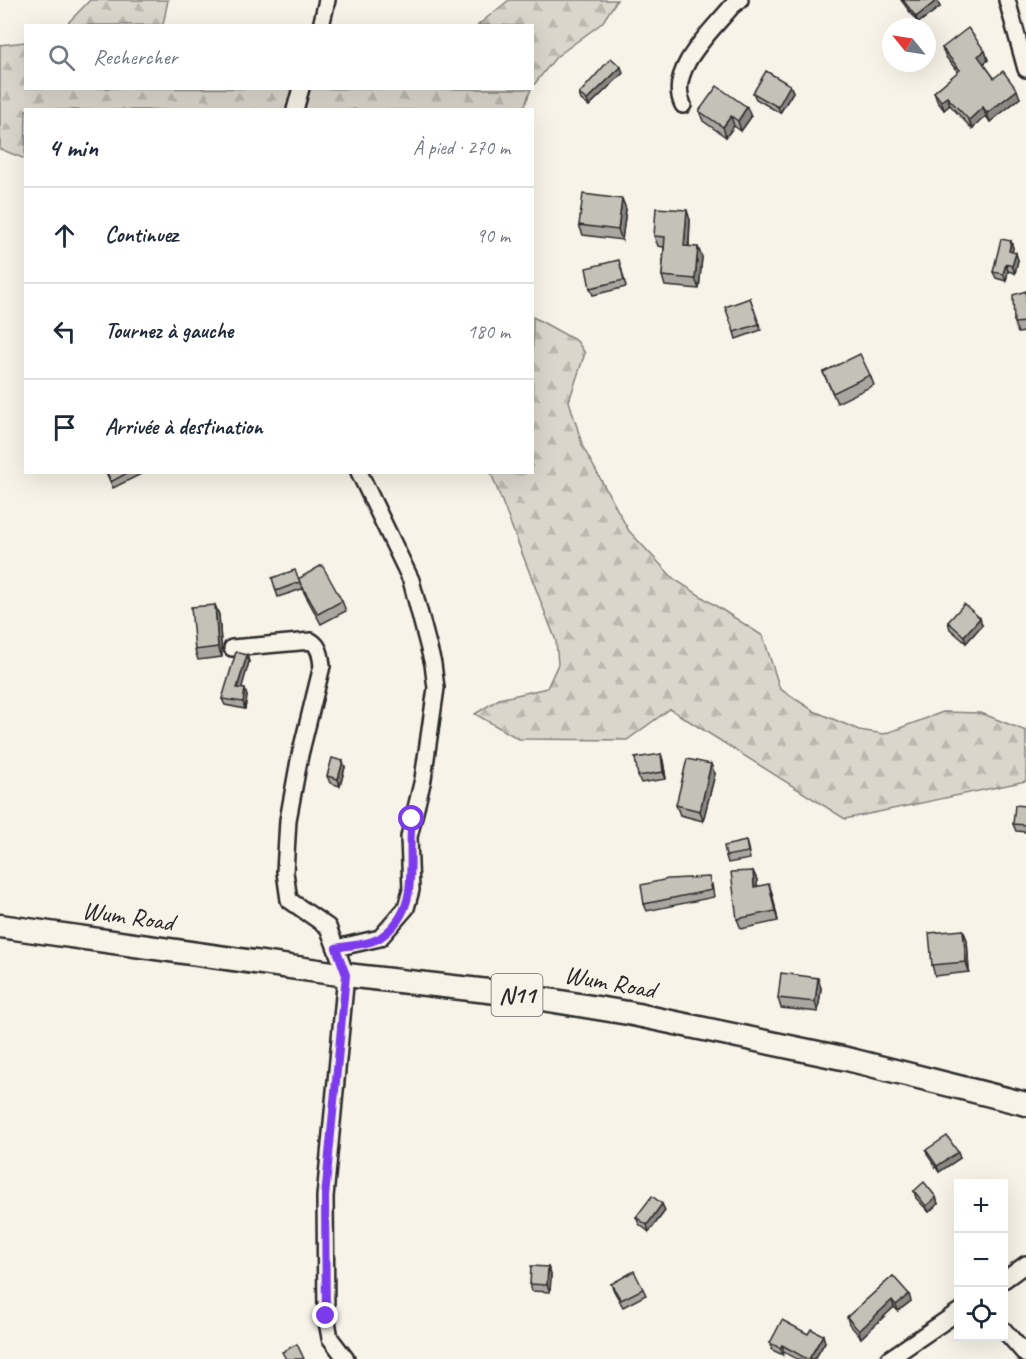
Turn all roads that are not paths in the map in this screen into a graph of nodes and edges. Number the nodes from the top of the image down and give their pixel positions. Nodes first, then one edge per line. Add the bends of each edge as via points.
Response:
1 (327, 0) edge
2 (740, 0) edge
3 (1007, 0) edge
4 (321, 24) edge
5 (1026, 69) edge
6 (300, 90) edge
7 (683, 105) dead end
8 (296, 108) edge
9 (360, 474) edge
10 (232, 648) dead end
11 (0, 926) edge
12 (336, 948) junction
13 (346, 975) junction
14 (1026, 1104) edge
15 (1026, 1264) edge
16 (1008, 1277) edge
17 (954, 1315) edge
18 (1008, 1335) edge
19 (1026, 1355) edge
20 (346, 1359) edge
21 (889, 1359) edge

1 - 4 street
2 - 7 street via 692,56 678,84 677,94
3 - 5 street
6 - 8 street
9 - 12 street via 411,580 436,688 423,779 409,837 411,890 406,908 380,938
10 - 12 street via 310,641 321,654 322,666 293,786 287,830 286,891 296,908 328,927
11 - 13 highway, Wum Road / N11
12 - 13 street
13 - 14 highway, Wum Road / N11 via 506,993 651,1017 847,1059
13 - 20 street via 325,1197 326,1316 330,1338
15 - 16 street
17 - 21 street
18 - 19 street

